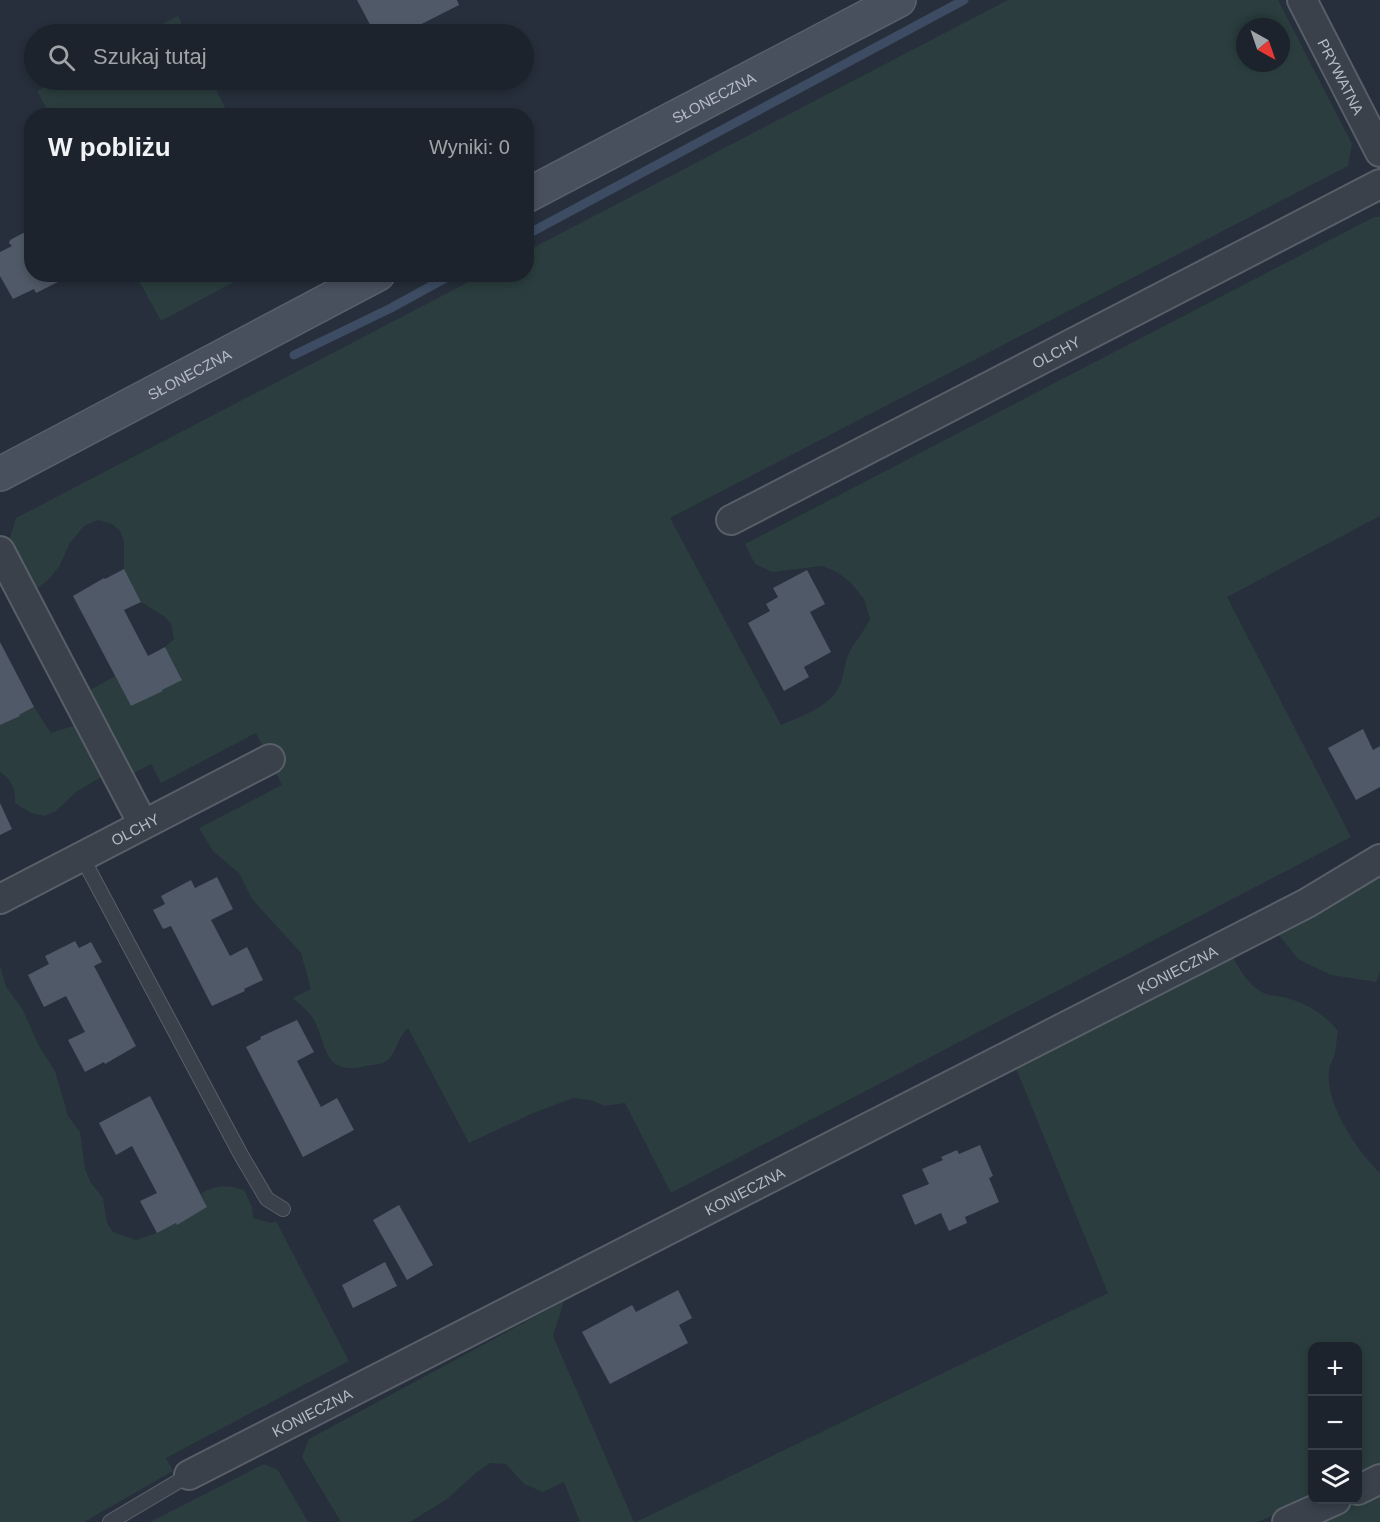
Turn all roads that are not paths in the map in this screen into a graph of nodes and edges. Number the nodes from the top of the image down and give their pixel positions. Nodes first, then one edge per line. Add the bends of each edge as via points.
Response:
1 (899, 0) edge
2 (1302, 0) edge
3 (1380, 152) edge
4 (1380, 184) edge
5 (534, 192) edge
6 (363, 282) edge
7 (0, 474) edge
8 (731, 520) dead end
9 (0, 551) edge
10 (270, 759) dead end
11 (143, 824) junction
12 (82, 857) junction
13 (1380, 859) edge
14 (0, 899) edge
15 (283, 1209) dead end
16 (189, 1475) joint
17 (1380, 1479) edge
18 (1362, 1488) edge
19 (1327, 1504) edge
20 (110, 1522) edge
21 (1287, 1522) edge

1 - 5 main road, SŁONECZNA
2 - 3 street, PRYWATNA
4 - 8 street, OLCHY
6 - 7 main road, SŁONECZNA
9 - 11 street
10 - 11 street, OLCHY
11 - 12 street, OLCHY
12 - 14 street, OLCHY
12 - 15 lane via 241,1155 267,1199
13 - 16 street, KONIECZNA via 1307,903
16 - 20 lane, KONIECZNA
17 - 18 street
19 - 21 street

